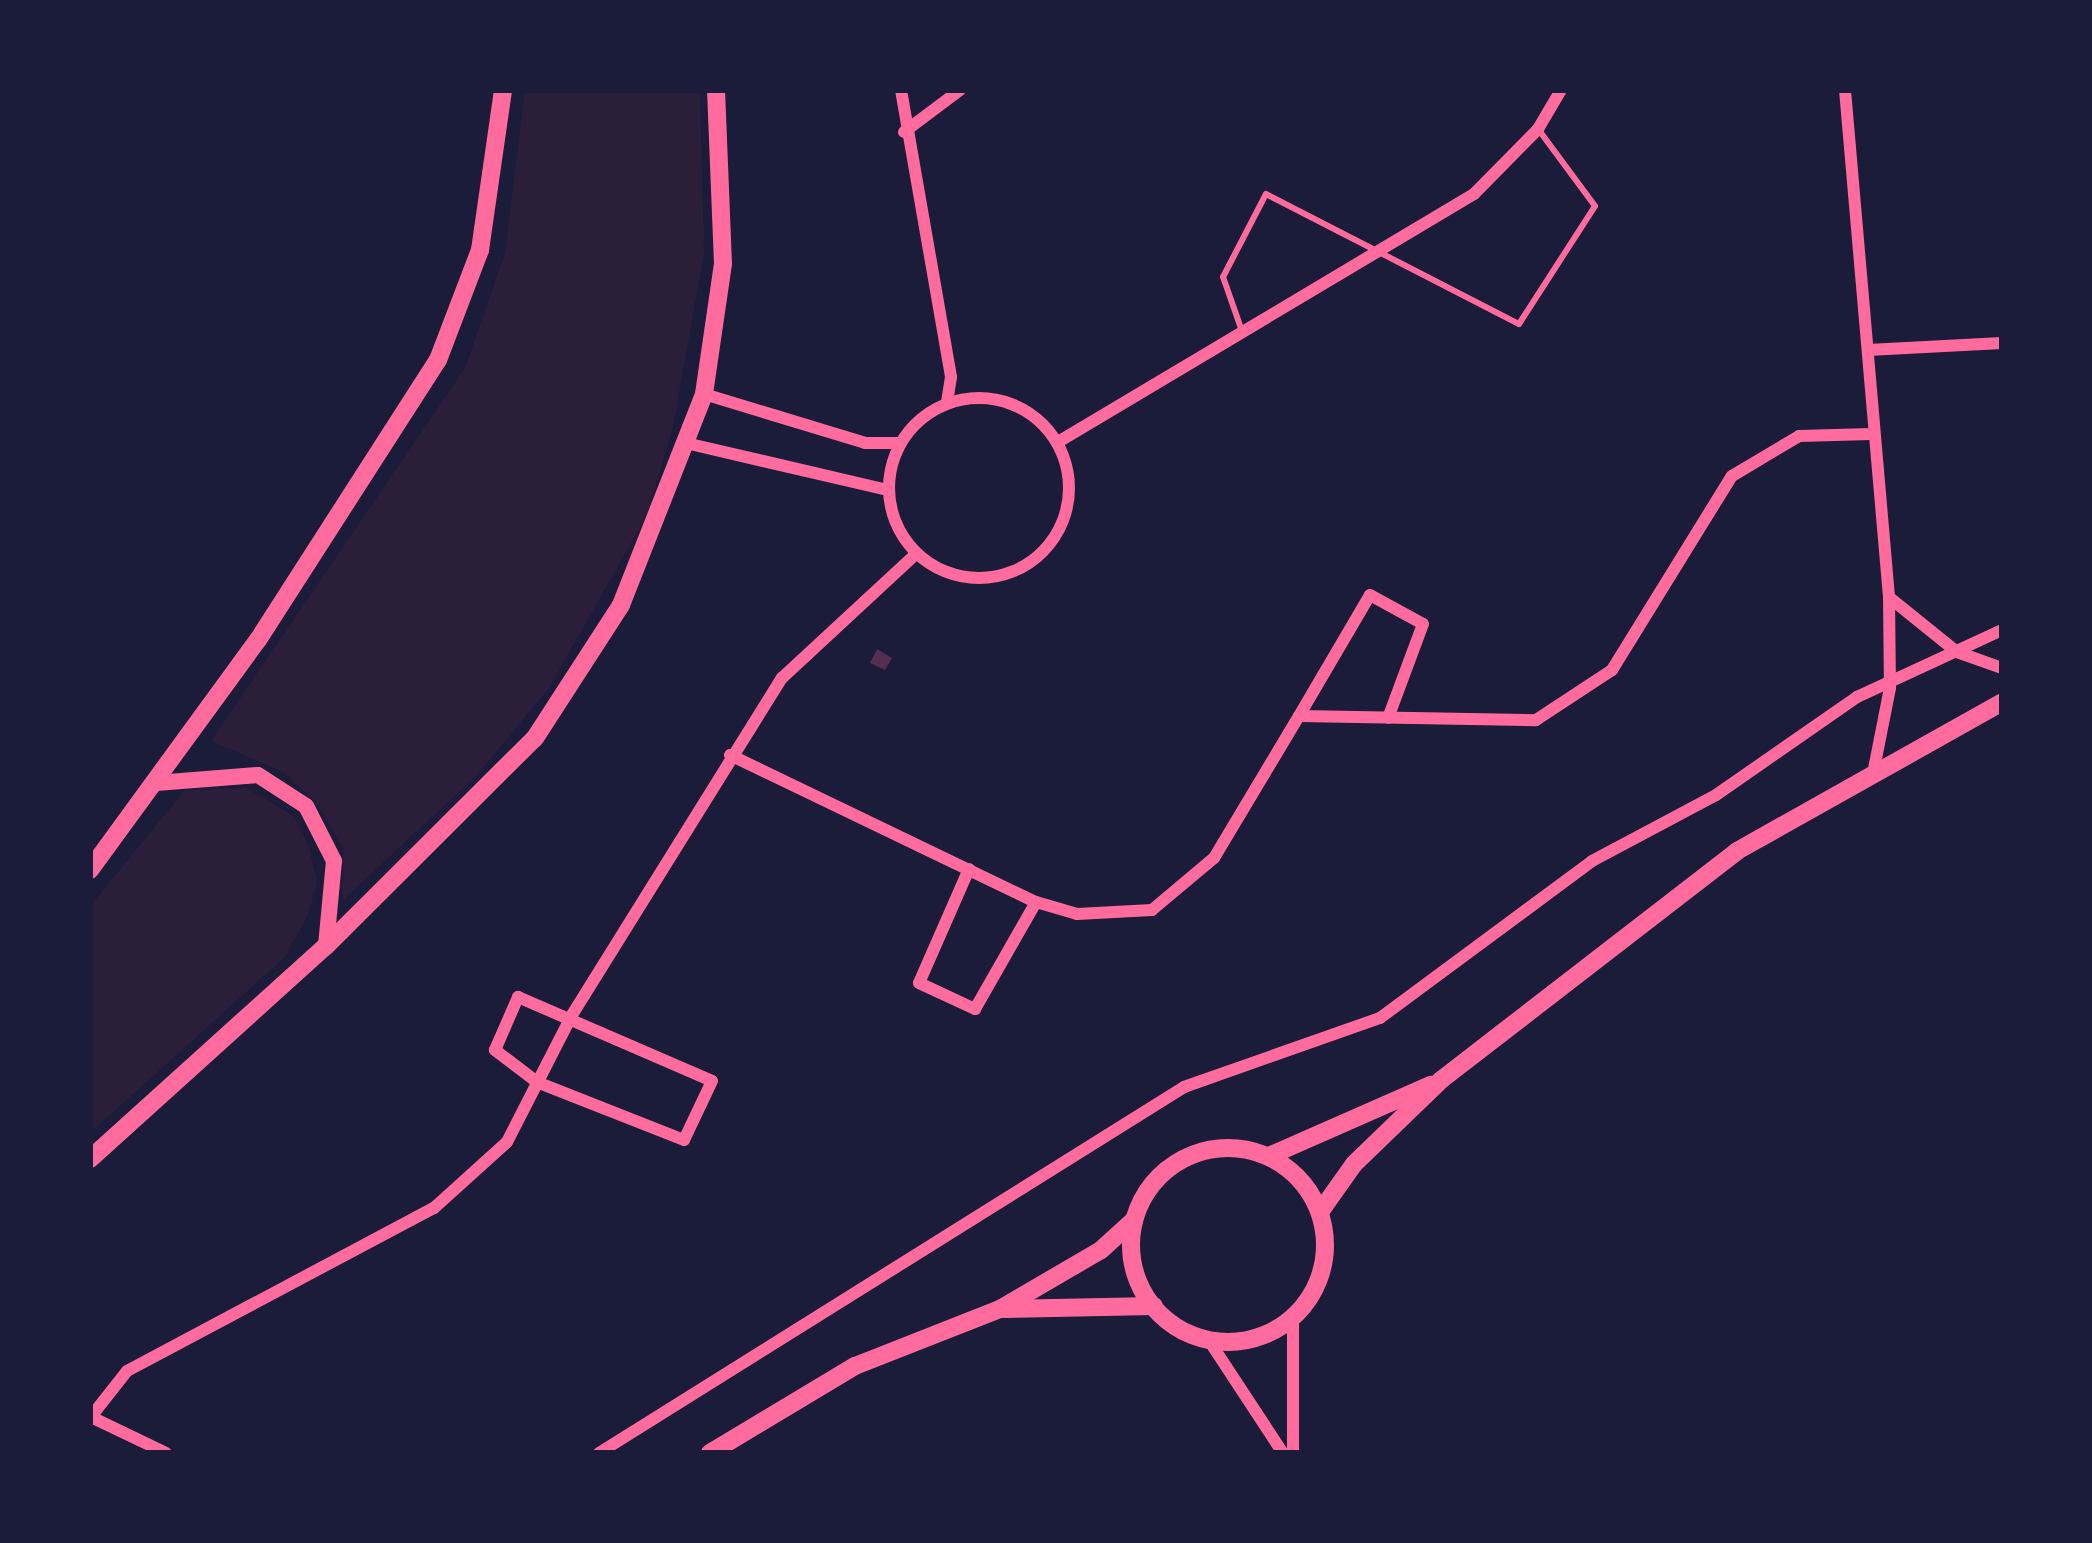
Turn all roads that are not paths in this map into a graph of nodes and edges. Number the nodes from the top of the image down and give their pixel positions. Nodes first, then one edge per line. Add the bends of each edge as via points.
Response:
1 (503, 90) edge
2 (716, 90) edge
3 (901, 90) edge
4 (960, 90) edge
5 (1561, 90) edge
6 (1844, 90) edge
7 (1538, 129) junction
8 (904, 132) junction
9 (1387, 252) junction
10 (1244, 337) junction
11 (2002, 343) edge
12 (1868, 350) junction
13 (704, 394) junction
14 (947, 402) junction
15 (1871, 434) junction
16 (1058, 442) junction
17 (899, 443) junction
18 (690, 444) junction
19 (888, 490) junction
20 (916, 554) junction
21 (1889, 597) junction
22 (2002, 631) edge
23 (1957, 652) junction
24 (2002, 668) edge
25 (1890, 688) junction
26 (2002, 702) edge
27 (1299, 716) junction
28 (1388, 718) junction
29 (730, 755) junction
30 (1874, 769) junction
31 (156, 783) junction
32 (969, 869) junction
33 (90, 871) edge
34 (1036, 902) junction
35 (326, 946) junction
36 (572, 1015) junction
37 (1441, 1080) junction
38 (537, 1082) junction
39 (1269, 1156) junction
40 (90, 1159) edge
41 (1320, 1212) junction
42 (1135, 1219) junction
43 (1154, 1306) junction
44 (1000, 1309) junction
45 (1293, 1316) junction
46 (1208, 1339) junction
47 (90, 1418) edge
48 (166, 1453) edge
49 (599, 1453) edge
50 (710, 1453) edge
51 (1283, 1453) edge
52 (1294, 1453) edge

1 - 31 main road via 480,250 438,360 371,474
2 - 13 main road via 723,263
3 - 8 street
4 - 8 street
5 - 7 street
6 - 12 street
7 - 9 street via 1474,194
7 - 9 lane via 1594,206 1519,325
8 - 14 street via 951,377
9 - 10 street
9 - 10 lane via 1266,194 1223,277
10 - 16 street
11 - 12 street
12 - 15 street
13 - 17 street via 865,443
13 - 18 main road
14 - 16 street via 1010,402
14 - 17 street
15 - 21 street
15 - 28 street via 1799,436 1732,476 1612,670 1536,720
16 - 20 street via 1070,498 1062,526 1035,558 997,577 968,578
17 - 19 street
18 - 19 street
18 - 35 main road via 621,604 535,738
19 - 20 street via 901,535
20 - 29 street via 782,678
21 - 23 street
21 - 25 street
22 - 23 street
23 - 24 street
23 - 25 street
25 - 30 street
25 - 49 street via 1858,698 1716,795 1592,861 1380,1018 1184,1087
26 - 30 main road
27 - 28 street
27 - 28 street via 1370,595 1423,624
27 - 34 street via 1214,858 1153,910 1077,914
29 - 32 street
29 - 36 street
30 - 37 main road via 1737,850
31 - 33 main road
31 - 35 street via 257,775 306,806 334,861
32 - 34 street
32 - 34 street via 919,983 975,1009
35 - 40 main road
36 - 38 street
36 - 38 street via 518,997 495,1050
36 - 38 street via 712,1082 684,1140
37 - 39 main road
37 - 41 main road via 1354,1163
38 - 47 street via 507,1142 434,1208 127,1371
39 - 41 main road via 1309,1189
39 - 42 main road via 1239,1148 1181,1159 1156,1178
41 - 45 main road via 1321,1275
42 - 43 main road via 1132,1263
42 - 44 main road via 1101,1250
43 - 44 main road
43 - 46 main road
44 - 50 main road via 855,1366
45 - 46 main road via 1254,1339
45 - 52 street
46 - 51 street
47 - 48 street

